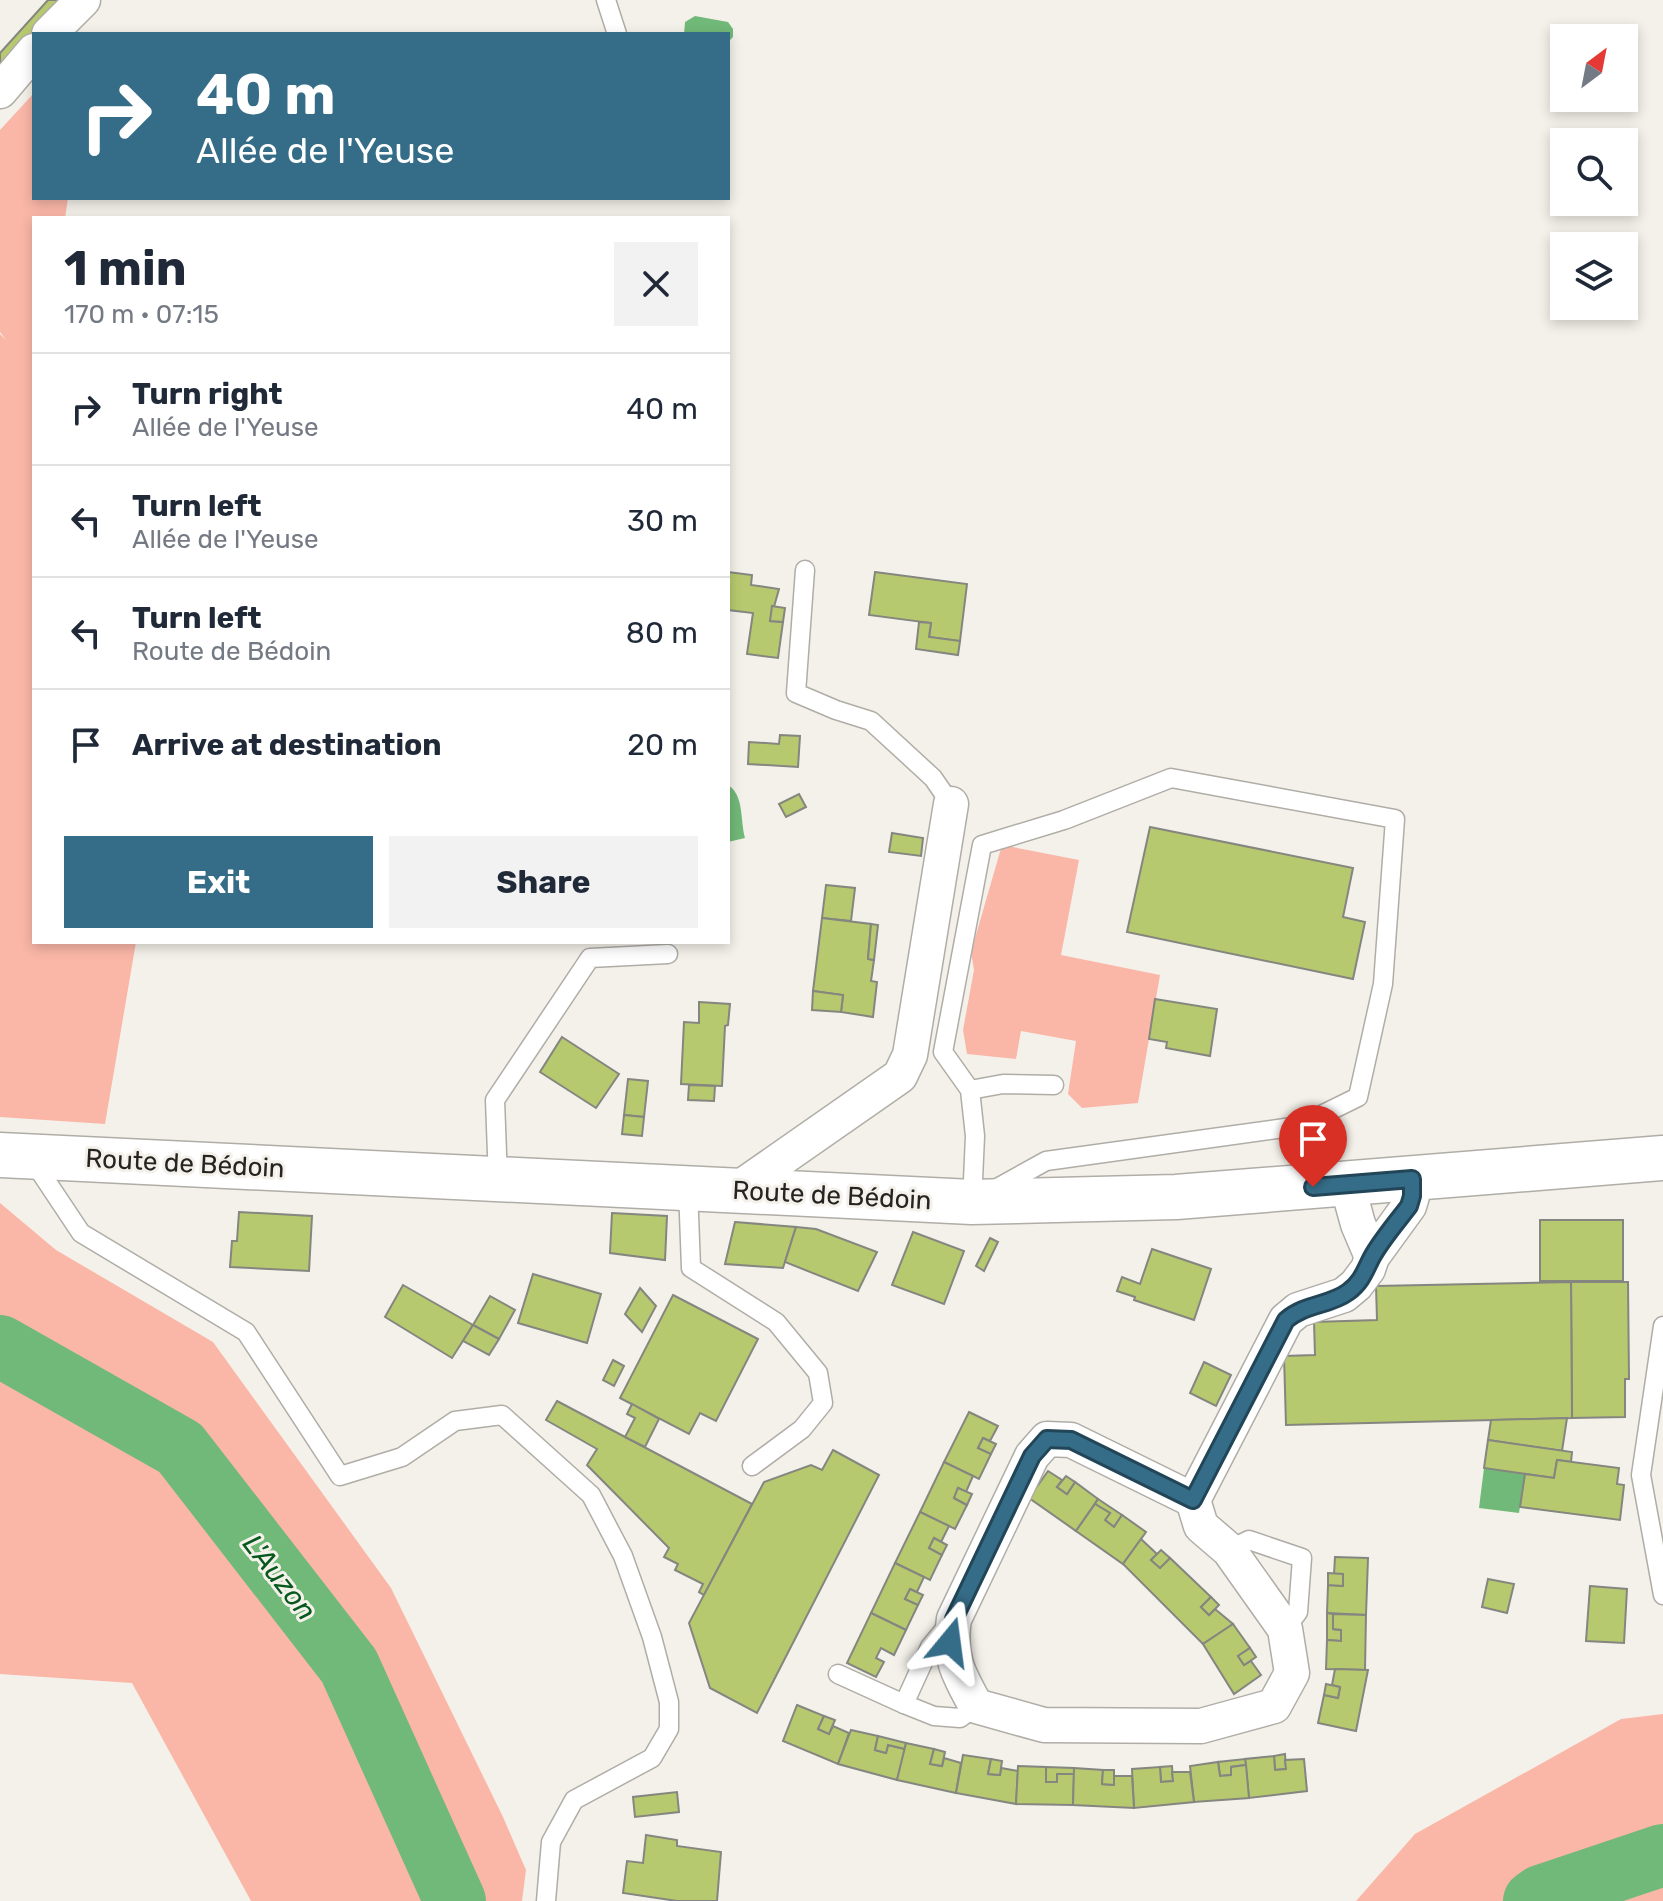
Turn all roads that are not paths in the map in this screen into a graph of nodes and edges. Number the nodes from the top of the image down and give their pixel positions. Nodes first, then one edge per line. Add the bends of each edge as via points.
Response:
1 (83, 0) edge
2 (606, 0) edge
3 (51, 32) edge
4 (616, 32) edge
5 (32, 53) edge
6 (0, 91) edge
7 (805, 570) dead end
8 (951, 804) joint
9 (668, 954) dead end
10 (1054, 1085) dead end
11 (970, 1090) junction
12 (15, 1155) edge
13 (1663, 1158) edge
14 (1412, 1179) junction
15 (498, 1180) junction
16 (1347, 1184) junction
17 (688, 1188) junction
18 (738, 1189) junction
19 (972, 1202) junction
20 (1372, 1257) junction
21 (1663, 1326) edge
22 (752, 1466) dead end
23 (1193, 1500) junction
24 (1229, 1550) junction
25 (1663, 1595) edge
26 (954, 1619) junction
27 (1285, 1629) junction
28 (838, 1674) dead end
29 (904, 1704) junction
30 (976, 1706) junction
31 (546, 1901) edge

1 - 3 street
2 - 4 lane
5 - 6 street
7 - 8 lane via 796,693 871,721 933,778
8 - 18 street via 910,1055 900,1076
9 - 15 lane via 590,958 495,1100
10 - 11 lane via 1003,1084
11 - 19 lane via 975,1136
11 - 19 lane via 943,1052 982,845 1171,778 1395,819 1383,984 1358,1097 1299,1126 1046,1161
12 - 15 main road, Route de Bédoin
12 - 31 lane via 81,1233 246,1332 340,1476 402,1457 455,1421 502,1415 591,1495 623,1556 652,1637 669,1702 669,1729 652,1758 574,1800 551,1842
13 - 14 main road, Route de Bédoin
14 - 16 main road, Route de Bédoin
14 - 20 street via 1409,1206
15 - 17 main road, Route de Bédoin
16 - 19 main road, Route de Bédoin via 1176,1197
16 - 20 street
17 - 18 main road, Route de Bédoin
17 - 22 lane via 691,1268 776,1322 818,1373 823,1403 802,1429
18 - 19 main road, Route de Bédoin
20 - 23 street via 1344,1295 1298,1310 1286,1320
21 - 25 lane via 1641,1475
23 - 24 street via 1201,1526
23 - 26 street via 1071,1440 1047,1439 1032,1456
24 - 27 street
24 - 27 lane via 1249,1540 1302,1558 1298,1612
26 - 29 lane via 930,1647
26 - 30 street via 950,1642 957,1672
27 - 30 street via 1292,1673 1274,1706 1201,1726 1044,1725
28 - 29 lane
29 - 30 lane via 934,1716 960,1718

